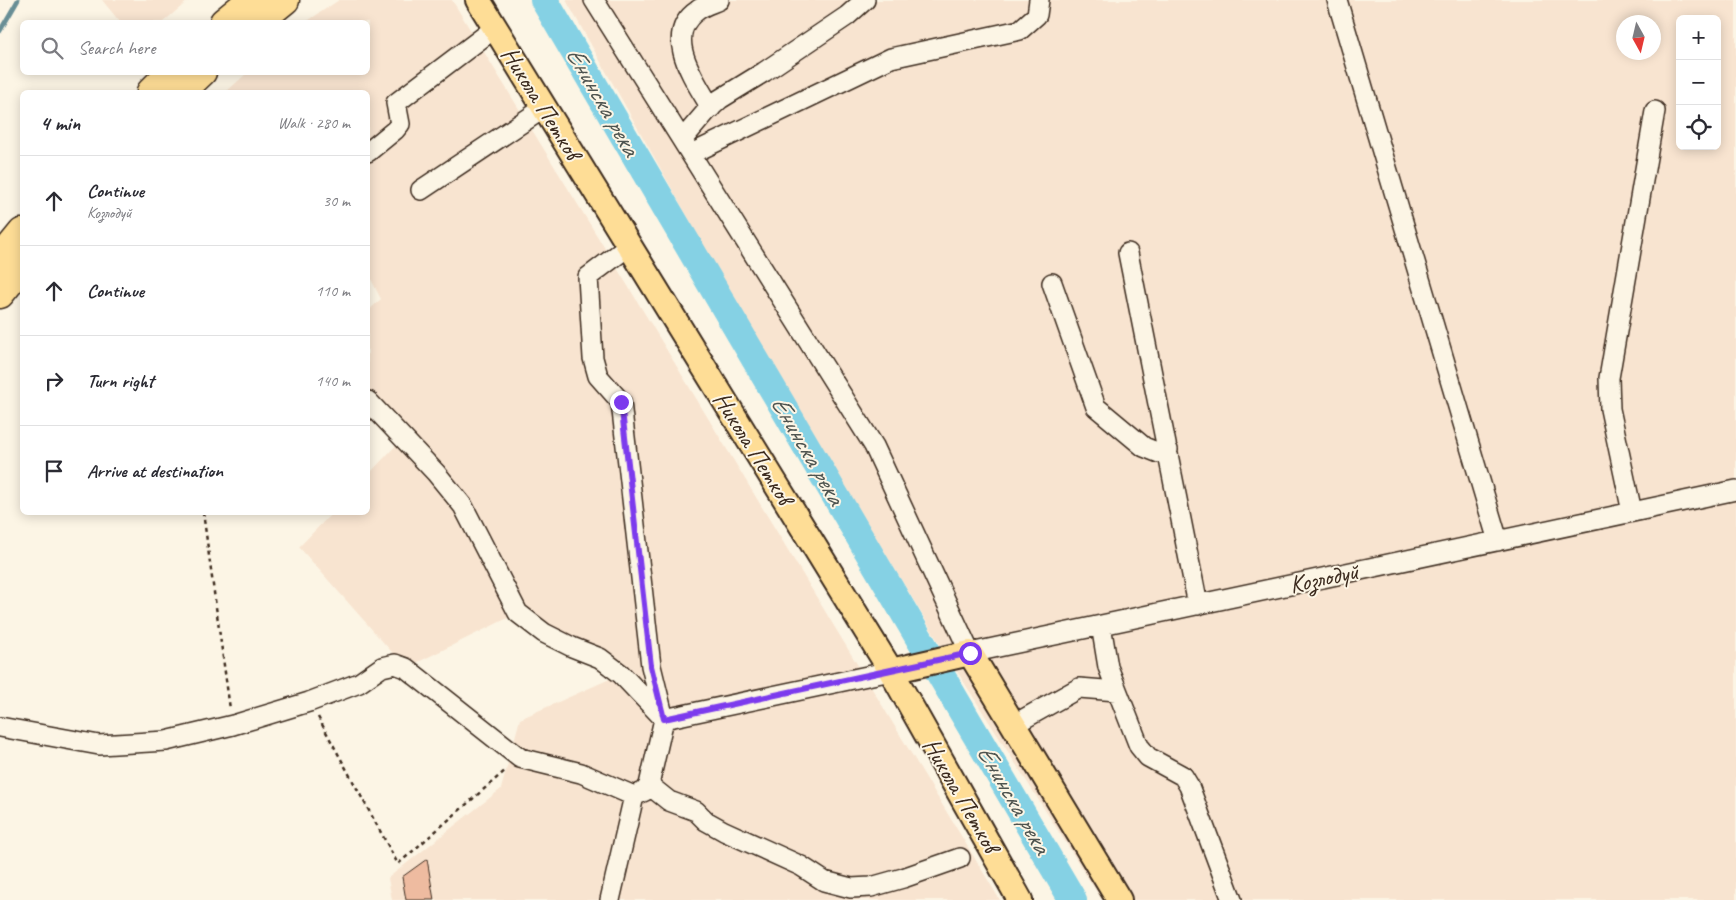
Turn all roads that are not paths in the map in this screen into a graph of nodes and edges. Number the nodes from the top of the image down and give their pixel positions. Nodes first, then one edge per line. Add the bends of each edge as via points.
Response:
1 (251, 0) edge
2 (285, 0) edge
3 (478, 0) edge
4 (594, 0) edge
5 (720, 0) edge
6 (866, 0) edge
7 (1040, 0) edge
8 (1337, 0) edge
9 (226, 20) edge
10 (260, 20) edge
11 (495, 28) junction
12 (168, 75) edge
13 (199, 75) edge
14 (153, 90) edge
15 (183, 90) edge
16 (544, 108) junction
17 (710, 108) junction
18 (1655, 111) dead end
19 (686, 147) junction
20 (370, 150) edge
21 (421, 190) dead end
22 (20, 235) edge
23 (629, 246) junction
24 (1128, 253) dead end
25 (0, 260) edge
26 (20, 269) edge
27 (1052, 283) dead end
28 (0, 294) edge
29 (370, 402) edge
30 (1168, 450) junction
31 (1736, 490) edge
32 (1632, 512) junction
33 (1498, 541) junction
34 (1198, 605) junction
35 (1100, 626) junction
36 (961, 655) junction
37 (901, 669) junction
38 (1117, 691) junction
39 (664, 719) junction
40 (1013, 725) junction
41 (0, 727) edge
42 (642, 791) junction
43 (960, 858) dead end
44 (610, 900) edge
45 (1020, 900) edge
46 (1119, 900) edge
47 (1232, 900) edge

1 - 9 highway
2 - 10 highway
3 - 11 main road, Никола Петков
4 - 19 street
5 - 17 street via 698,9 686,21 682,34 682,53
6 - 17 street
7 - 19 street via 1037,15 1020,30 891,58
8 - 33 street
11 - 16 main road, Никола Петков
11 - 20 street via 396,103 400,124
12 - 14 highway
13 - 15 highway
16 - 21 street
16 - 23 main road, Никола Петков
17 - 19 street
18 - 32 street via 1609,378 1610,409
19 - 36 street via 874,446
22 - 25 highway
23 - 37 main road, Никола Петков
23 - 39 street via 588,277 593,358 598,376 621,402 651,666
24 - 30 street
26 - 28 highway
27 - 30 street via 1096,407 1144,448 1158,453
29 - 39 street via 464,506 518,613 544,633 600,658 621,674
30 - 34 street
31 - 32 street, Козлодуй
32 - 33 street, Козлодуй
33 - 34 street, Козлодуй
34 - 35 street, Козлодуй
35 - 36 street, Козлодуй
35 - 38 street via 1108,667
36 - 37 main road, Козлодуй
36 - 40 main road
37 - 39 street
37 - 45 main road, Никола Петков
38 - 40 street via 1079,688
38 - 47 street via 1139,746 1148,757 1183,776 1189,786
39 - 42 street
40 - 46 main road
41 - 42 street via 99,745 166,741 309,702 359,683 382,667 395,664 406,668 520,758
42 - 43 street via 696,811 724,831 801,866 824,881 851,888 871,887 904,878
42 - 44 street

